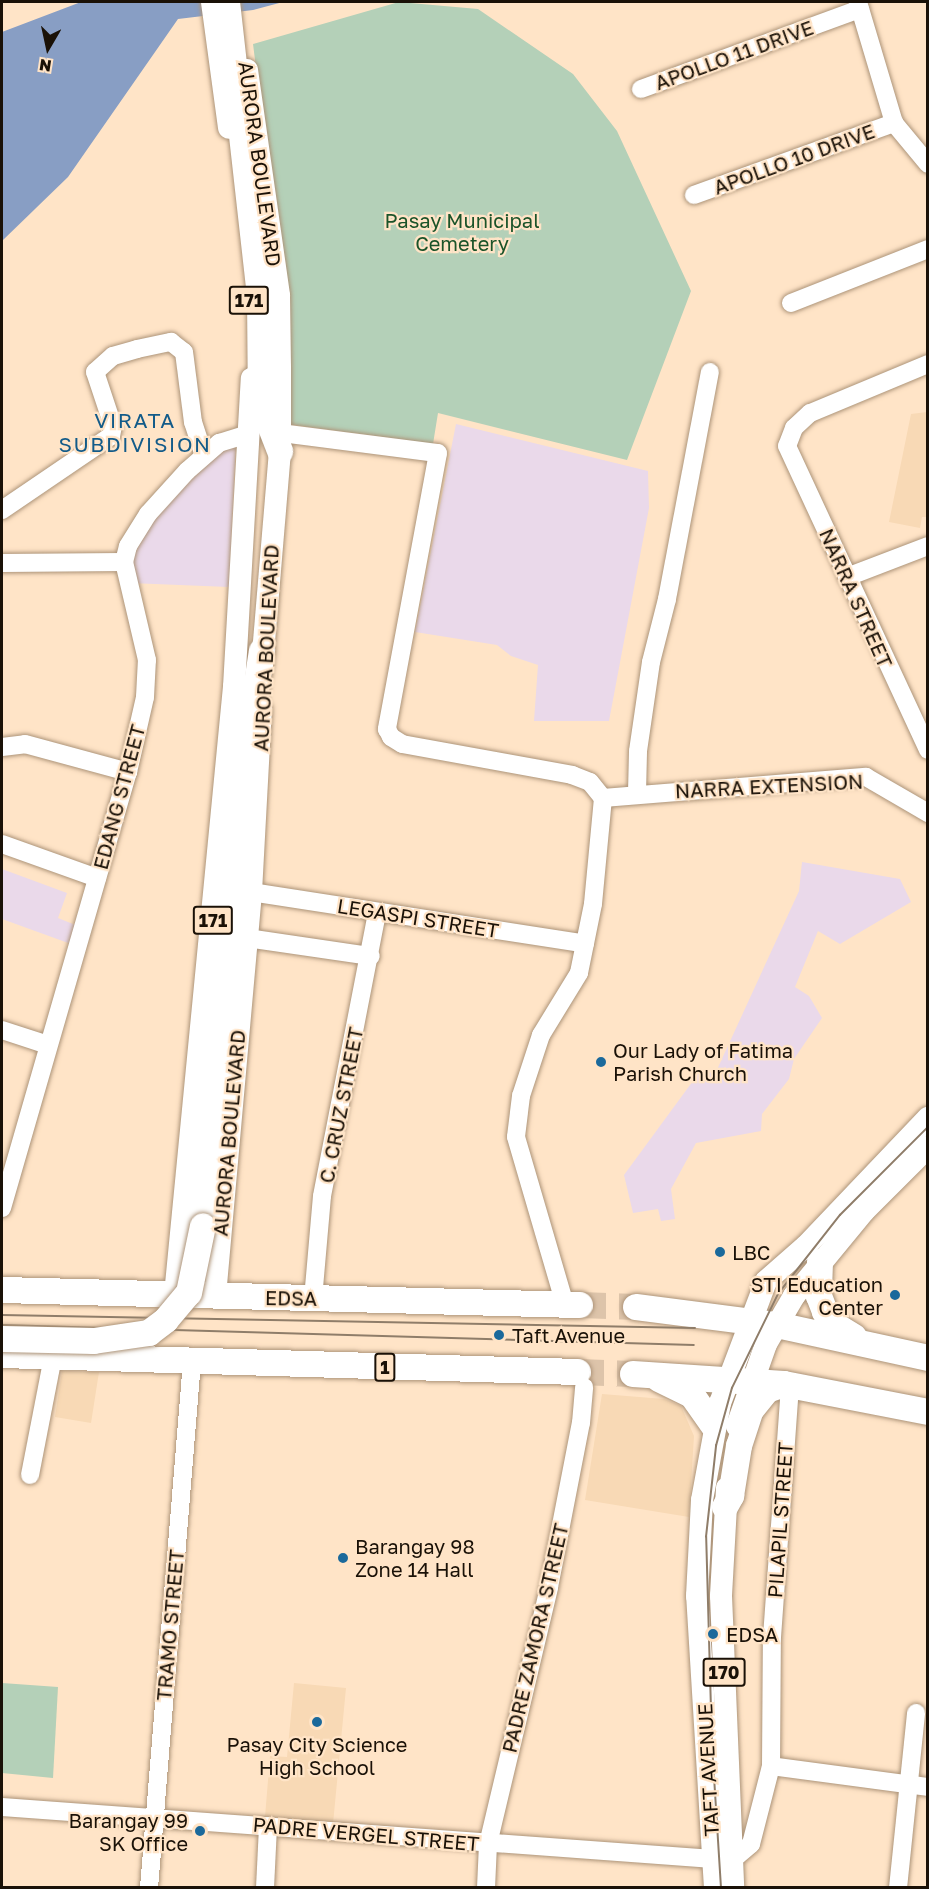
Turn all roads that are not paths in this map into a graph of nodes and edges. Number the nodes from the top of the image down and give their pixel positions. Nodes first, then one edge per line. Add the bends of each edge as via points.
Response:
1 (212, 2) edge
2 (226, 2) edge
3 (859, 5) edge
4 (238, 12) edge
5 (641, 89) dead end
6 (894, 123) junction
7 (927, 164) edge
8 (694, 195) dead end
9 (927, 249) edge
10 (791, 303) dead end
11 (927, 364) edge
12 (710, 372) dead end
13 (249, 434) junction
14 (281, 442) junction
15 (204, 455) junction
16 (2, 510) edge
17 (927, 546) edge
18 (124, 562) junction
19 (2, 563) edge
20 (847, 578) junction
21 (262, 651) junction
22 (2, 747) edge
23 (927, 750) edge
24 (128, 772) junction
25 (637, 793) junction
26 (603, 798) junction
27 (927, 813) edge
28 (2, 844) edge
29 (97, 878) junction
30 (251, 892) junction
31 (377, 912) junction
32 (247, 938) junction
33 (585, 944) junction
34 (371, 956) junction
35 (2, 1030) edge
36 (48, 1045) junction
37 (927, 1118) edge
38 (927, 1147) edge
39 (2, 1208) edge
40 (182, 1220) junction
41 (220, 1224) junction
42 (820, 1262) junction
43 (2, 1290) edge
44 (175, 1295) junction
45 (215, 1296) junction
46 (313, 1299) junction
47 (572, 1305) joint
48 (636, 1307) tunnel mouth
49 (751, 1320) junction
50 (777, 1324) junction
51 (2, 1339) edge
52 (859, 1340) junction
53 (2, 1355) edge
54 (53, 1357) junction
55 (927, 1358) edge
56 (192, 1362) junction
57 (740, 1379) junction
58 (581, 1380) joint
59 (787, 1385) junction
60 (927, 1412) edge
61 (714, 1426) junction
62 (30, 1475) dead end
63 (725, 1507) junction
64 (916, 1713) dead end
65 (771, 1766) junction
66 (909, 1784) junction
67 (927, 1787) edge
68 (2, 1807) edge
69 (153, 1817) junction
70 (268, 1826) junction
71 (488, 1844) junction
72 (722, 1859) junction
73 (149, 1887) edge
74 (265, 1887) edge
75 (486, 1887) edge
76 (715, 1887) edge
77 (733, 1887) edge
78 (898, 1887) edge

1 - 13 main road, AURORA BOULEVARD / 171 via 249,292
2 - 14 highway via 260,295 261,402
3 - 5 street, APOLLO 11 DRIVE
3 - 6 street
4 - 14 main road, AURORA BOULEVARD / 171 via 279,296
6 - 7 street
6 - 8 street, APOLLO 10 DRIVE
9 - 10 street
11 - 20 street, NARRA STREET via 810,412 794,428 787,446
12 - 25 street via 667,599 651,662
13 - 15 street via 219,443
13 - 40 main road, AURORA BOULEVARD / 171 via 234,687
14 - 21 main road, AURORA BOULEVARD / 171
14 - 26 street via 438,453 387,729 391,737 402,744 573,775 590,782
15 - 16 street via 194,422 184,352 171,342 137,349 113,356 95,372 113,426 111,436
15 - 18 street via 148,514 128,546
17 - 20 street
18 - 19 street
18 - 24 street, EDANG STREET via 147,660 145,697
20 - 23 street, NARRA STREET
21 - 30 main road, AURORA BOULEVARD / 171 via 261,744
21 - 51 highway, bridge via 248,742 203,1226 192,1285 166,1320 139,1336 67,1341
22 - 24 street via 25,744
24 - 29 street, EDANG STREET
25 - 26 street, NARRA EXTENSION
25 - 27 street, NARRA EXTENSION via 866,777
26 - 33 street
28 - 29 street
29 - 36 street, EDANG STREET
30 - 31 street, LEGASPI STREET
30 - 32 main road, AURORA BOULEVARD / 171
31 - 33 street, LEGASPI STREET
31 - 34 street, C. CRUZ STREET
32 - 34 street
32 - 41 main road, AURORA BOULEVARD / 171
33 - 47 street via 579,973 541,1035 522,1096 516,1137
34 - 46 street, C. CRUZ STREET via 322,1196
35 - 36 street
36 - 39 street, EDANG STREET
37 - 49 main road, TAFT AVENUE via 806,1246 771,1275
38 - 42 main road, TAFT AVENUE
40 - 41 main road via 198,1234 211,1233
40 - 44 main road, AURORA BOULEVARD / 171
41 - 45 main road, AURORA BOULEVARD / 171
42 - 50 main road, TAFT AVENUE
42 - 52 highway via 819,1296 825,1312 836,1326
43 - 44 highway, EDSA
44 - 45 highway, EDSA
45 - 46 highway, EDSA
46 - 47 highway, EDSA
48 - 49 highway
49 - 50 highway
49 - 57 main road, TAFT AVENUE / 170
50 - 52 highway
50 - 57 main road, TAFT AVENUE / 170
52 - 55 highway
53 - 54 highway, 1
54 - 56 highway, 1
54 - 62 street
56 - 58 highway, 1
56 - 69 street, TRAMO STREET
57 - 59 highway
57 - 61 main road, TAFT AVENUE / 170
57 - 61 highway via 633,1374 679,1386 700,1403
57 - 63 main road, TAFT AVENUE / 170
58 - 71 street, PADRE ZAMORA STREET via 581,1423 549,1587
59 - 60 highway
59 - 63 highway via 767,1390 751,1410
59 - 65 street, PILAPIL STREET via 773,1627
61 - 72 main road, TAFT AVENUE / 170 via 702,1500 697,1596
63 - 72 main road, TAFT AVENUE / 170 via 721,1596
64 - 66 street
65 - 66 street
65 - 72 street, PILAPIL STREET via 751,1844
66 - 67 street
66 - 78 street
68 - 69 street, PADRE VERGEL STREET
69 - 70 street, PADRE VERGEL STREET
69 - 73 street, TRAMO STREET
70 - 71 street, PADRE VERGEL STREET
70 - 74 street
71 - 72 street, PADRE VERGEL STREET
71 - 75 street, PADRE ZAMORA STREET
72 - 76 main road, TAFT AVENUE / 170
72 - 77 main road, TAFT AVENUE / 170

